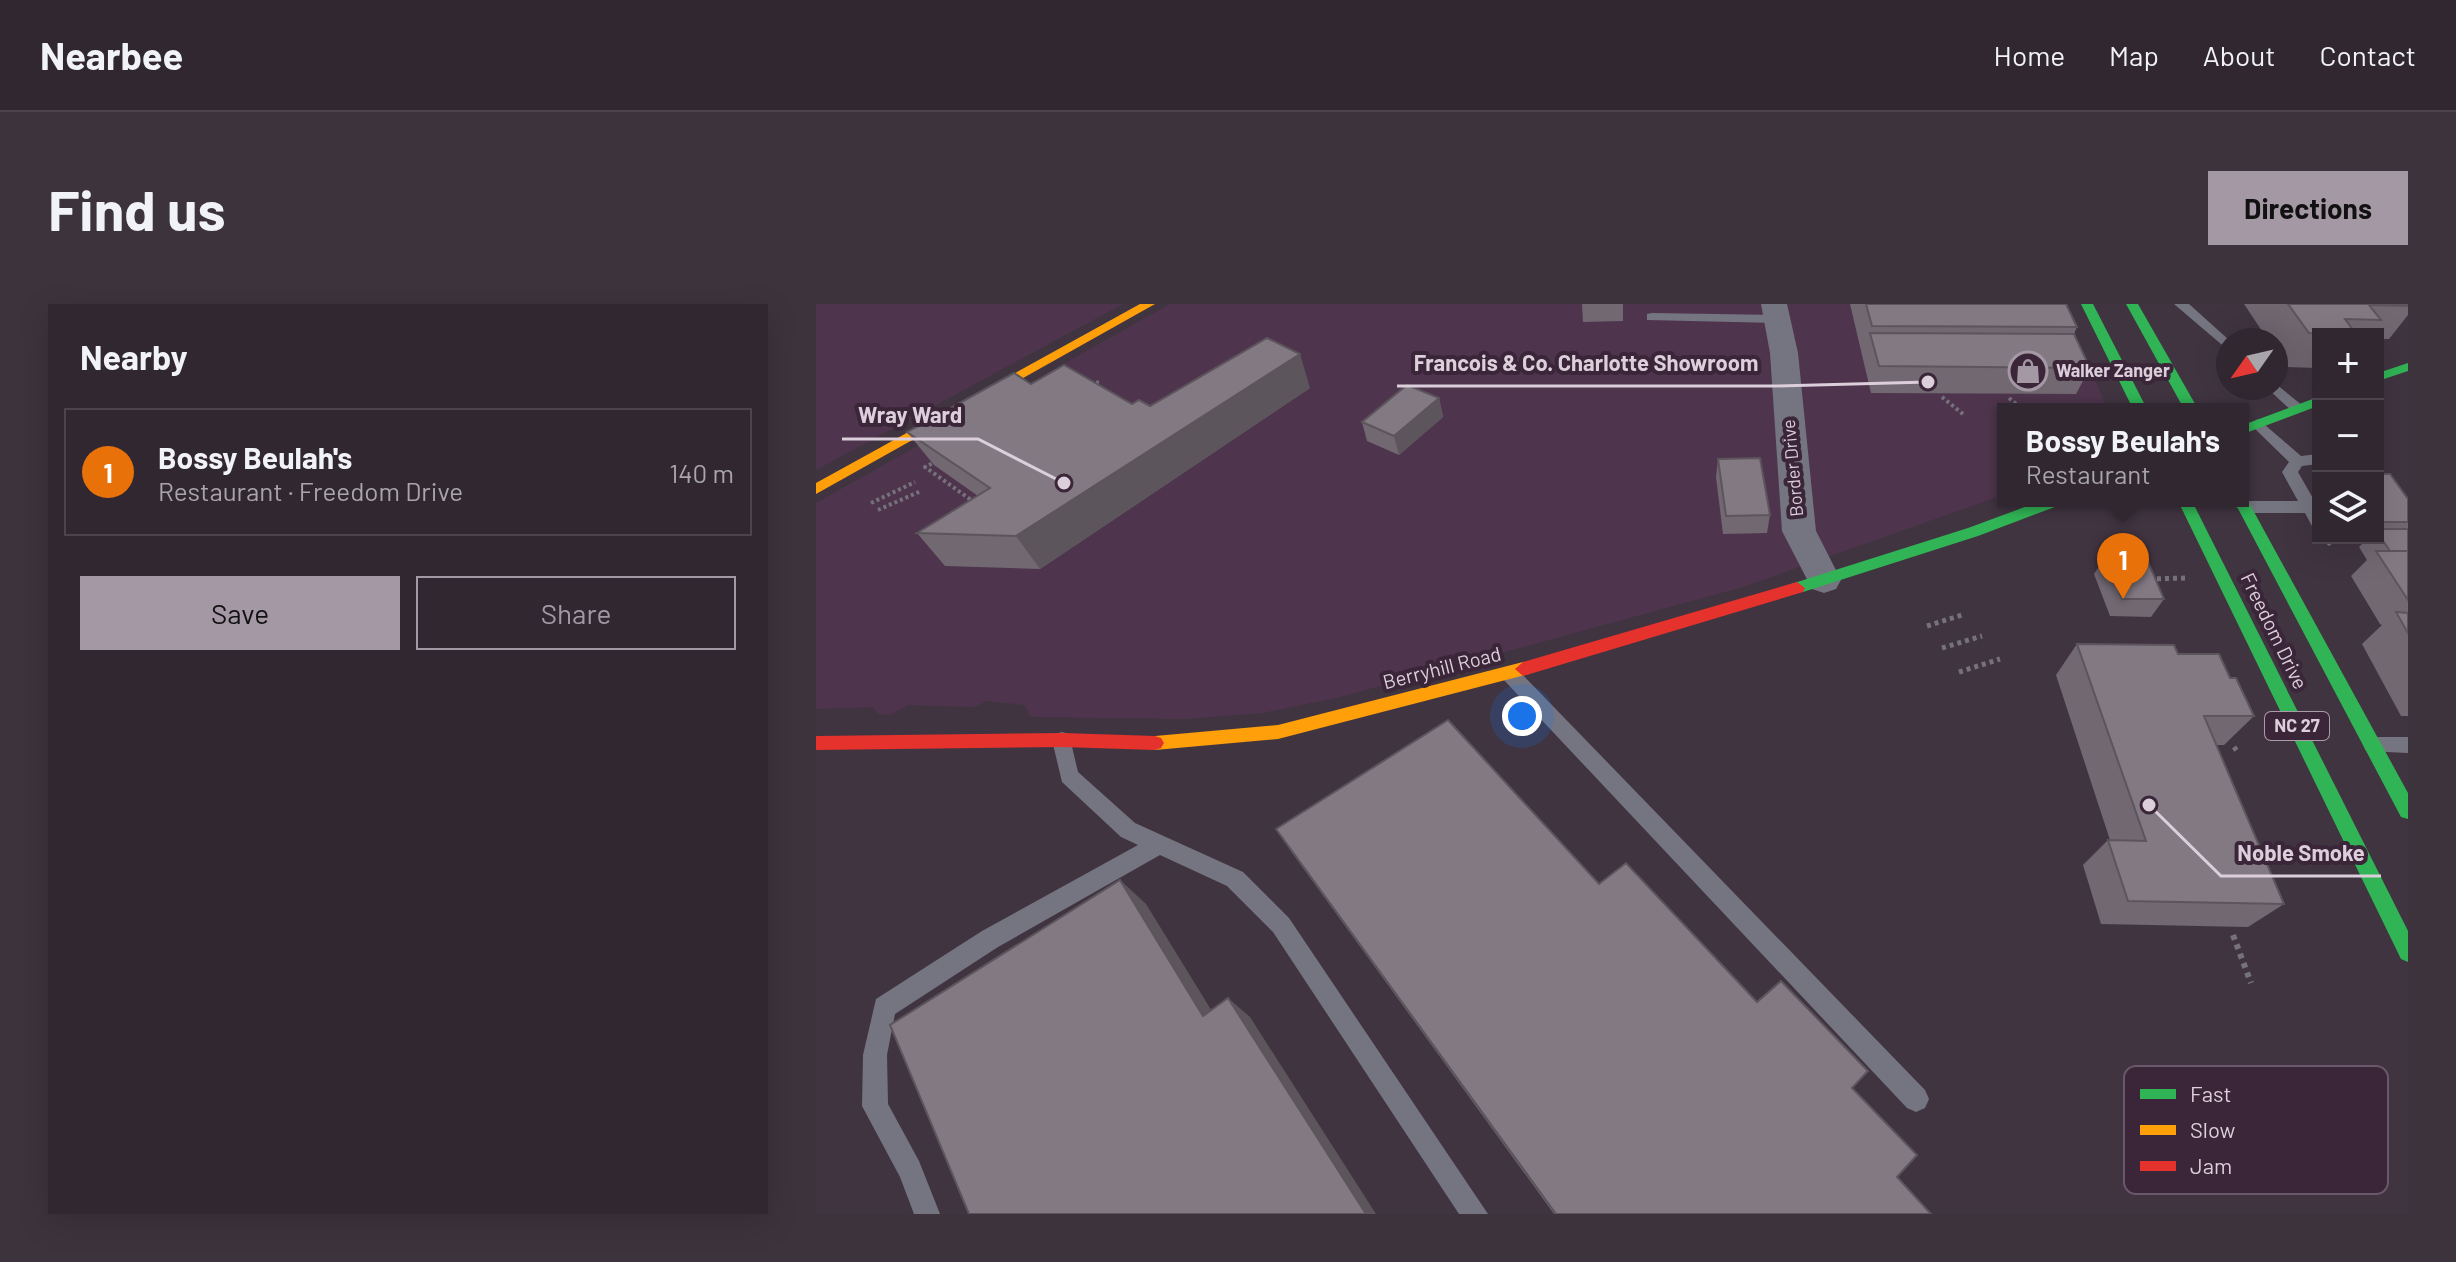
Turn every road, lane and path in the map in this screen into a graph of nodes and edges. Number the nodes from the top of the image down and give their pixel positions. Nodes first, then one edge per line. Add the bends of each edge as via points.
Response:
1 (1149, 304) edge
2 (2087, 304) edge
3 (2132, 304) edge
4 (2181, 304) edge
5 (1776, 311) edge
6 (1652, 317) dead end
7 (2216, 335) edge
8 (2408, 367) edge
9 (2384, 375) edge
10 (1085, 382) edge
11 (1102, 383) edge
12 (1942, 397) dead end
13 (2009, 398) dead end
14 (2288, 400) edge
15 (2015, 403) edge
16 (2137, 403) edge
17 (2188, 403) edge
18 (2312, 403) edge
19 (2298, 409) junction
20 (1963, 414) dead end
21 (2251, 427) edge
22 (938, 460) edge
23 (2312, 460) edge
24 (2297, 461) junction
25 (915, 482) dead end
26 (816, 489) edge
27 (921, 491) dead end
28 (871, 503) dead end
29 (2249, 505) edge
30 (2039, 507) edge
31 (2188, 507) edge
32 (2245, 507) edge
33 (983, 508) edge
34 (878, 510) dead end
35 (2312, 510) edge
36 (2312, 514) edge
37 (2186, 578) dead end
38 (1824, 580) junction
39 (2136, 581) edge
40 (1965, 614) dead end
41 (1927, 626) dead end
42 (1982, 636) dead end
43 (1942, 648) dead end
44 (2000, 659) dead end
45 (1959, 672) dead end
46 (1510, 674) junction
47 (1062, 740) junction
48 (816, 743) edge
49 (2373, 745) junction
50 (2408, 745) edge
51 (2401, 785) edge
52 (2408, 811) edge
53 (1159, 844) junction
54 (2233, 935) dead end
55 (2408, 952) edge
56 (2251, 983) dead end
57 (1916, 1099) dead end
58 (927, 1214) edge
59 (1475, 1214) edge

1 - 26 street
2 - 16 street
3 - 17 street
4 - 7 lane
5 - 6 lane
5 - 38 street, Border Drive via 1799,531
8 - 9 street
10 - 11 path
12 - 20 path
13 - 15 path
14 - 19 lane
18 - 19 street
19 - 21 street
21 - 24 lane
22 - 33 path via 925,467
23 - 24 lane
24 - 35 lane via 2290,472
25 - 28 path
27 - 34 path
29 - 36 lane
30 - 38 street, Berryhill Road
31 - 55 street, Freedom Drive / NC 27
32 - 49 street, Freedom Drive / NC 27
37 - 39 path
38 - 46 street, Berryhill Road
40 - 41 path
42 - 43 path
44 - 45 path
46 - 47 street, Berryhill Road via 1278,732 1173,743
46 - 57 lane
47 - 48 street, Berryhill Road
47 - 53 lane via 1069,776 1128,830
49 - 50 lane
49 - 51 street, Freedom Drive / NC 27
51 - 52 street, Freedom Drive / NC 27
53 - 58 lane via 990,939 884,1007 875,1055 875,1106
53 - 59 lane via 1235,879 1281,925
54 - 56 path

